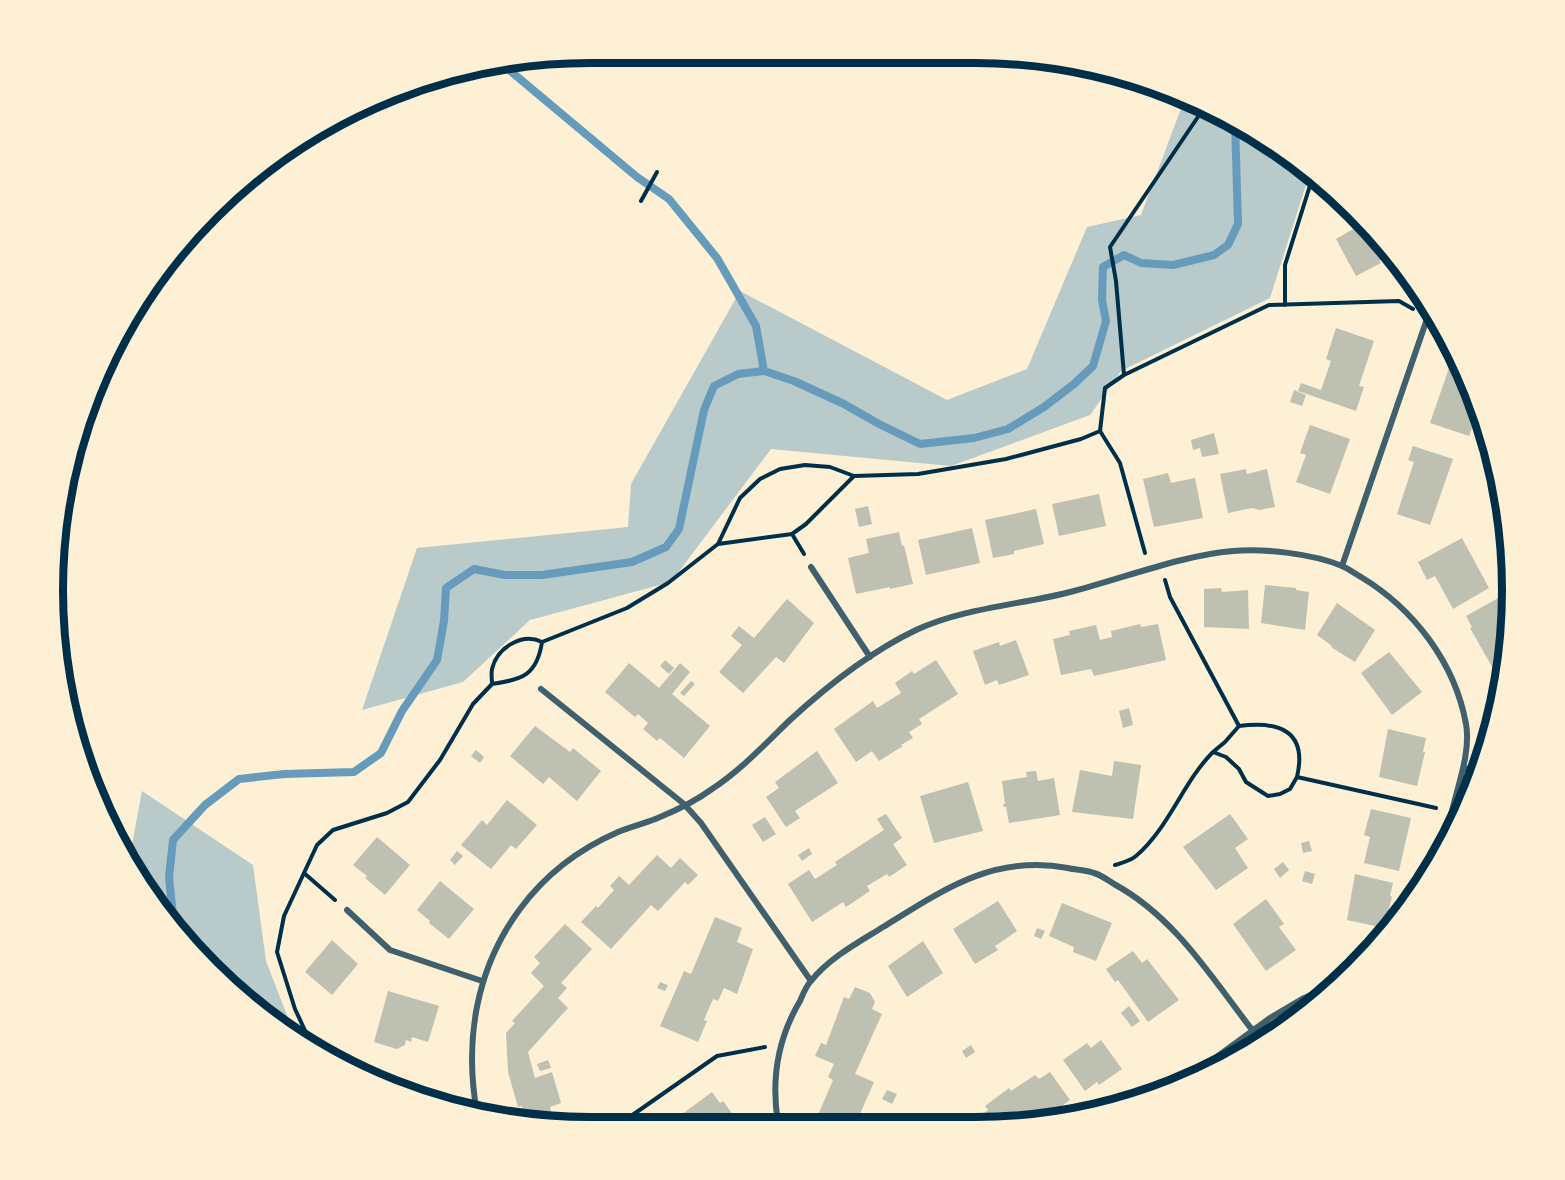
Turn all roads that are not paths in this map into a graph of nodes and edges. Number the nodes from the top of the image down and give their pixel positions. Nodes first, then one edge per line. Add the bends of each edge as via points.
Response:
1 (1428, 323) edge
2 (1342, 566) junction
3 (811, 567) dead end
4 (870, 657) junction
5 (542, 689) dead end
6 (1464, 768) junction
7 (1470, 770) edge
8 (684, 804) junction
9 (1451, 817) edge
10 (347, 910) road end
11 (482, 981) junction
12 (811, 981) junction
13 (1314, 993) edge
14 (1252, 1031) junction
15 (1213, 1060) edge
16 (476, 1104) edge
17 (777, 1117) edge

1 - 2 street
2 - 4 street via 1272,551 1223,552 960,616 918,630
2 - 6 street via 1397,603 1440,654 1454,683 1467,727
3 - 4 street
4 - 8 street via 832,684 712,790
5 - 8 street
6 - 7 street
6 - 9 street
8 - 11 street via 657,819 598,841 551,875 511,920
8 - 12 street
10 - 11 street via 390,950
11 - 16 street via 472,1043
12 - 14 street via 850,947 966,878 1023,864 1056,866 1094,873 1164,920
12 - 17 street via 781,1044 775,1093
13 - 14 street
14 - 15 street

